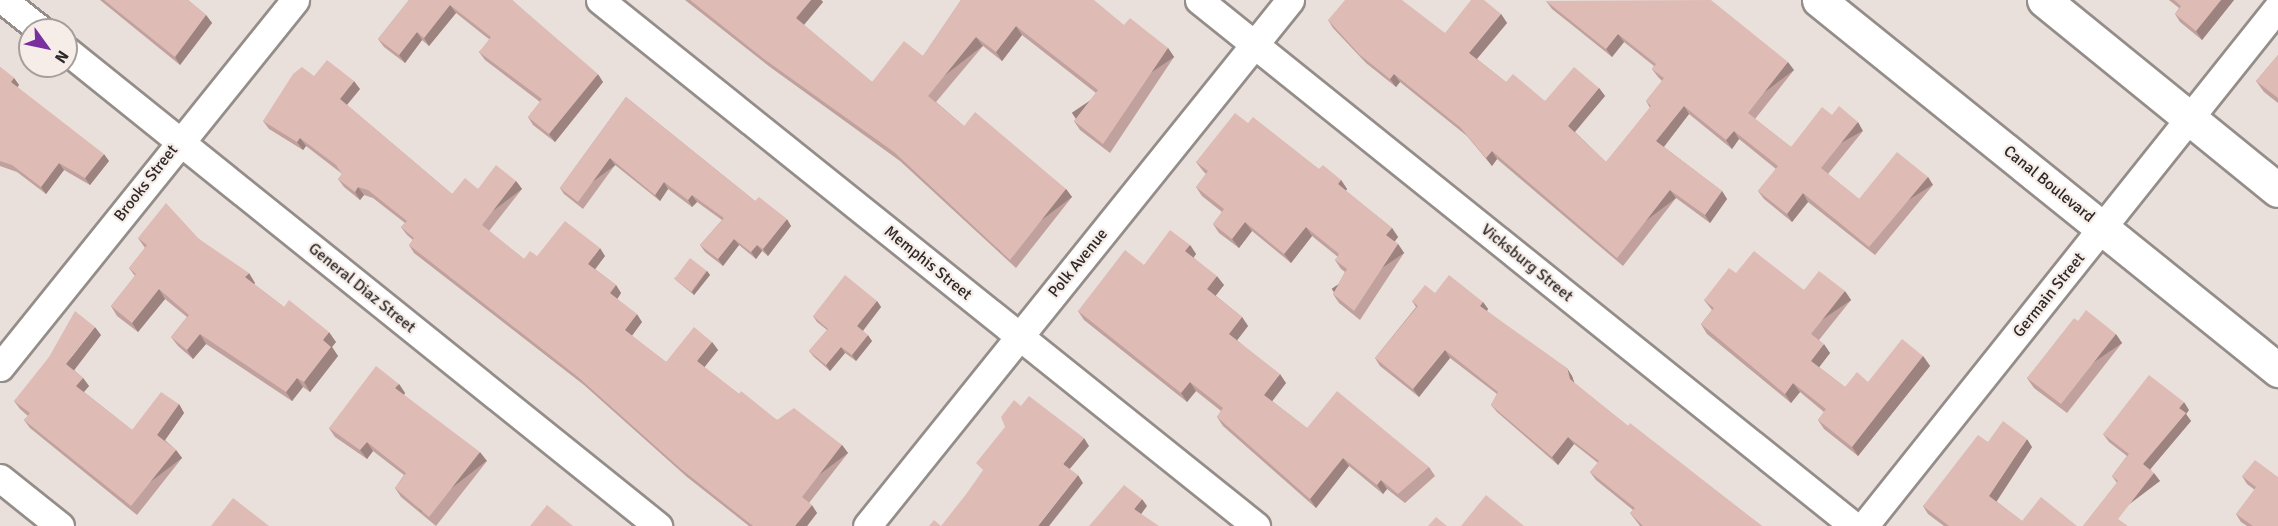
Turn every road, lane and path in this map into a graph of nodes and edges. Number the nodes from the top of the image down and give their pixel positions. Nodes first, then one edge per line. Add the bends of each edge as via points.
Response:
1 (3, 0) edge
2 (295, 0) edge
3 (600, 0) edge
4 (1199, 0) edge
5 (1290, 0) edge
6 (1819, 0) edge
7 (2044, 0) edge
8 (2278, 7) edge
9 (26, 18) edge
10 (1254, 45) junction
11 (78, 60) edge
12 (2188, 119) junction
13 (180, 141) junction
14 (2278, 190) edge
15 (2103, 227) junction
16 (1019, 336) junction
17 (0, 367) edge
18 (2278, 370) edge
19 (0, 478) edge
20 (60, 526) edge
21 (658, 526) edge
22 (867, 526) edge
23 (1256, 526) edge
24 (1854, 526) edge
25 (1864, 526) edge

1 - 9 street
2 - 13 street, Brooks Street
3 - 16 street, Memphis Street
4 - 10 street, Vicksburg Street
5 - 10 street, Polk Avenue
6 - 15 main road, Canal Boulevard
7 - 12 main road
8 - 12 street, Germain Street
10 - 16 street, Polk Avenue
10 - 24 street, Vicksburg Street
11 - 13 street, General Diaz Street
12 - 14 main road
12 - 15 street, Germain Street
13 - 17 street, Brooks Street
13 - 21 street, General Diaz Street
15 - 18 main road, Canal Boulevard
15 - 25 street, Germain Street
16 - 22 street, Polk Avenue
16 - 23 street, Memphis Street
19 - 20 street

